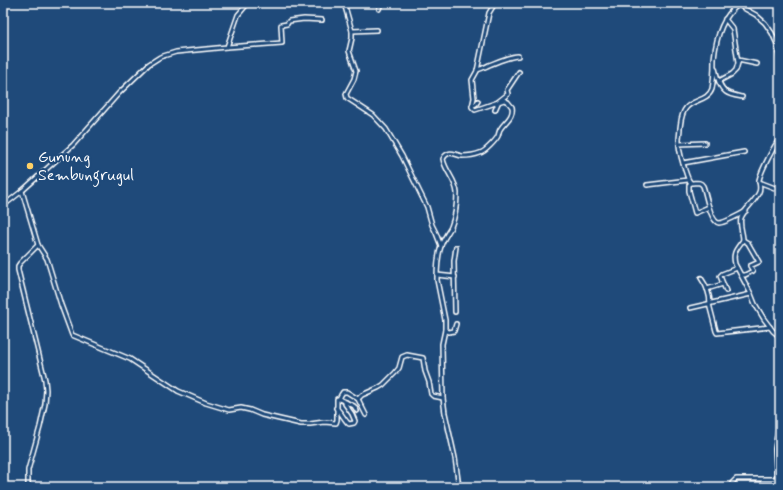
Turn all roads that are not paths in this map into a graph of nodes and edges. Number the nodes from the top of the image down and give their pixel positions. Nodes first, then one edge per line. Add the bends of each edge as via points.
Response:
1 (248, 3) edge
2 (344, 3) edge
3 (381, 3) edge
4 (495, 3) edge
5 (738, 4) edge
6 (379, 9) dead end
7 (725, 18) junction
8 (322, 20) dead end
9 (377, 30) dead end
10 (352, 31) junction
11 (227, 47) junction
12 (518, 56) dead end
13 (780, 59) edge
14 (738, 60) junction
15 (757, 64) dead end
16 (714, 66) junction
17 (477, 70) junction
18 (519, 72) dead end
19 (719, 81) junction
20 (742, 97) dead end
21 (478, 100) dead end
22 (499, 101) junction
23 (472, 106) junction
24 (494, 110) dead end
25 (780, 138) edge
26 (705, 143) dead end
27 (679, 144) junction
28 (744, 152) dead end
29 (683, 163) junction
30 (688, 180) junction
31 (759, 182) junction
32 (692, 183) junction
33 (647, 185) dead end
34 (780, 190) edge
35 (22, 191) junction
36 (3, 206) edge
37 (709, 207) junction
38 (746, 211) junction
39 (743, 240) junction
40 (38, 245) junction
41 (441, 246) junction
42 (456, 248) dead end
43 (737, 268) junction
44 (741, 274) junction
45 (437, 275) junction
46 (455, 277) junction
47 (701, 278) dead end
48 (722, 284) junction
49 (707, 289) junction
50 (726, 291) dead end
51 (751, 294) junction
52 (709, 304) junction
53 (690, 308) dead end
54 (455, 312) dead end
55 (456, 324) dead end
56 (770, 327) junction
57 (445, 330) junction
58 (780, 337) edge
59 (443, 398) junction
60 (340, 399) junction
61 (358, 399) junction
62 (346, 402) junction
63 (336, 408) junction
64 (357, 411) dead end
65 (366, 415) dead end
66 (780, 422) edge
67 (778, 478) junction
68 (28, 487) edge
69 (459, 487) edge
70 (732, 487) edge
71 (778, 487) edge

1 - 11 street via 238,15
2 - 10 street
3 - 6 street
4 - 17 street via 489,13
5 - 7 street
5 - 13 street via 765,23 774,37
7 - 14 street via 734,29
7 - 16 street via 716,47
8 - 11 street via 304,19 281,25 282,43
9 - 10 street
10 - 41 street via 350,51 356,74 346,96 373,115 386,129 426,207
11 - 35 street via 176,52 149,64 73,145
12 - 17 street
14 - 15 street
14 - 19 street via 734,72
16 - 19 street
16 - 27 street via 710,94 687,106 682,114
17 - 23 street via 471,83 474,98
18 - 22 street via 507,90 508,94
19 - 20 street via 726,92
21 - 23 street
22 - 23 street via 478,109
22 - 24 street
22 - 41 street via 508,102 513,110 492,144 484,152 464,156 452,153 444,157 457,192 451,226
25 - 31 street
26 - 27 street
27 - 29 street
28 - 29 street
29 - 30 street
30 - 32 street
30 - 33 street
31 - 34 street
31 - 38 street via 760,189
32 - 37 street via 702,183
32 - 37 street via 689,185 689,191 695,213
35 - 36 street
35 - 40 street
37 - 38 street via 713,218 719,223
38 - 39 street via 741,222
39 - 43 street via 734,252
39 - 44 street via 748,243 759,262 750,266 753,271
40 - 63 street via 47,258 71,334 74,336 130,359 178,391 229,410 241,408 262,416 310,424 336,423
40 - 68 street via 18,268 46,390 40,427 28,470
41 - 45 street
42 - 46 street
43 - 44 street
43 - 48 street via 720,276
44 - 51 street
45 - 46 street
45 - 57 street
46 - 54 street
47 - 49 street
48 - 49 street
48 - 50 street
49 - 52 street
51 - 52 street
51 - 56 street
52 - 53 street
52 - 56 street via 718,333
55 - 57 street via 454,331
56 - 58 street
57 - 59 street via 442,344
59 - 61 street via 431,394 423,358 407,355 402,357 397,371 383,385
59 - 69 street via 456,458
60 - 61 street via 344,392
60 - 62 street
60 - 63 street via 336,399
61 - 65 street
62 - 63 street via 354,417 354,423 349,424
62 - 64 street
66 - 67 main road via 776,449
67 - 70 street via 736,479
67 - 71 main road

